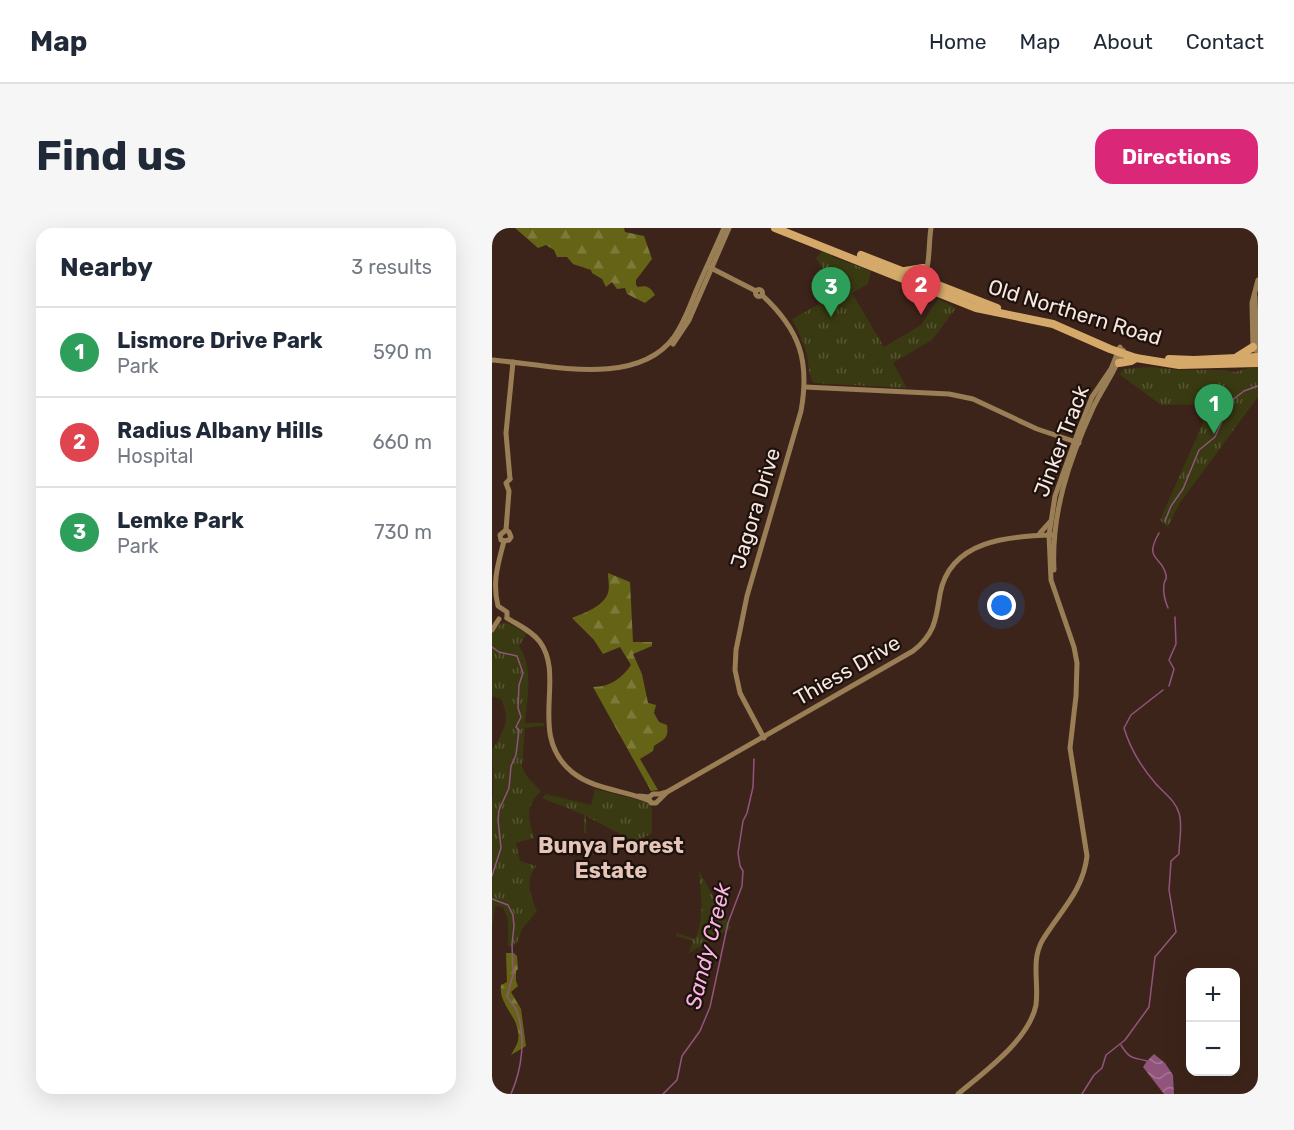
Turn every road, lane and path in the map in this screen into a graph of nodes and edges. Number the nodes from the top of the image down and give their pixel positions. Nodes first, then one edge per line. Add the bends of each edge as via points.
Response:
1 (724, 228) edge
2 (729, 228) edge
3 (775, 228) edge
4 (787, 228) edge
5 (931, 228) edge
6 (927, 256) junction
7 (708, 270) junction
8 (921, 279) junction
9 (1258, 280) edge
10 (1256, 346) edge
11 (1120, 353) junction
12 (1237, 358) junction
13 (492, 360) edge
14 (1256, 360) edge
15 (513, 362) junction
16 (805, 387) junction
17 (1078, 432) junction
18 (1066, 439) junction
19 (1077, 442) junction
20 (1071, 451) junction
21 (1050, 522) junction
22 (1051, 533) junction
23 (1037, 535) junction
24 (1049, 545) junction
25 (1054, 587) junction
26 (501, 609) junction
27 (507, 618) junction
28 (499, 619) junction
29 (492, 630) edge
30 (764, 738) junction
31 (958, 1094) edge

1 - 7 street
2 - 7 street
3 - 8 highway, Old Northern Road
4 - 8 highway
5 - 6 street
6 - 8 street
6 - 8 street via 929,263
7 - 15 street via 682,324 667,346 649,358 621,368
7 - 16 street, Jagora Drive via 761,290 783,316 803,361
8 - 11 highway, Old Northern Road via 985,305 1069,324
9 - 10 street via 1252,303
10 - 12 highway
10 - 14 street
11 - 12 highway, Old Northern Road via 1169,359
11 - 14 highway, Old Northern Road via 1186,365
11 - 17 street, Jinker Track via 1092,397
11 - 19 street, Jinker Track
12 - 14 highway, Old Northern Road
13 - 15 street
15 - 26 street via 506,425 510,479 506,481 506,530 500,535 504,541 494,581
16 - 18 street via 963,397
16 - 30 street, Jagora Drive via 747,596 736,650 740,693
17 - 18 street
17 - 19 street, Jinker Track
18 - 19 street
18 - 20 street
19 - 20 street, Jinker Track
19 - 22 street, Jinker Track
20 - 21 street, Jinker Track
21 - 22 street, Jinker Track
21 - 23 street
22 - 23 street, Thiess Drive
22 - 24 street, Jinker Track
22 - 25 street, Jinker Track
23 - 24 street
23 - 30 street, Thiess Drive via 987,542 965,553 946,576 935,624 917,648
24 - 25 street, Jinker Track
25 - 31 street, Jinker Track via 1077,663 1070,748 1086,850 1085,870 1076,892 1038,951 1036,1005 1022,1034
26 - 27 street via 507,612
26 - 28 street via 497,613
27 - 28 street
27 - 30 street, Thiess Drive via 534,635 546,652 554,747 574,774 587,782 650,799 652,794 657,797 668,792
28 - 29 street

